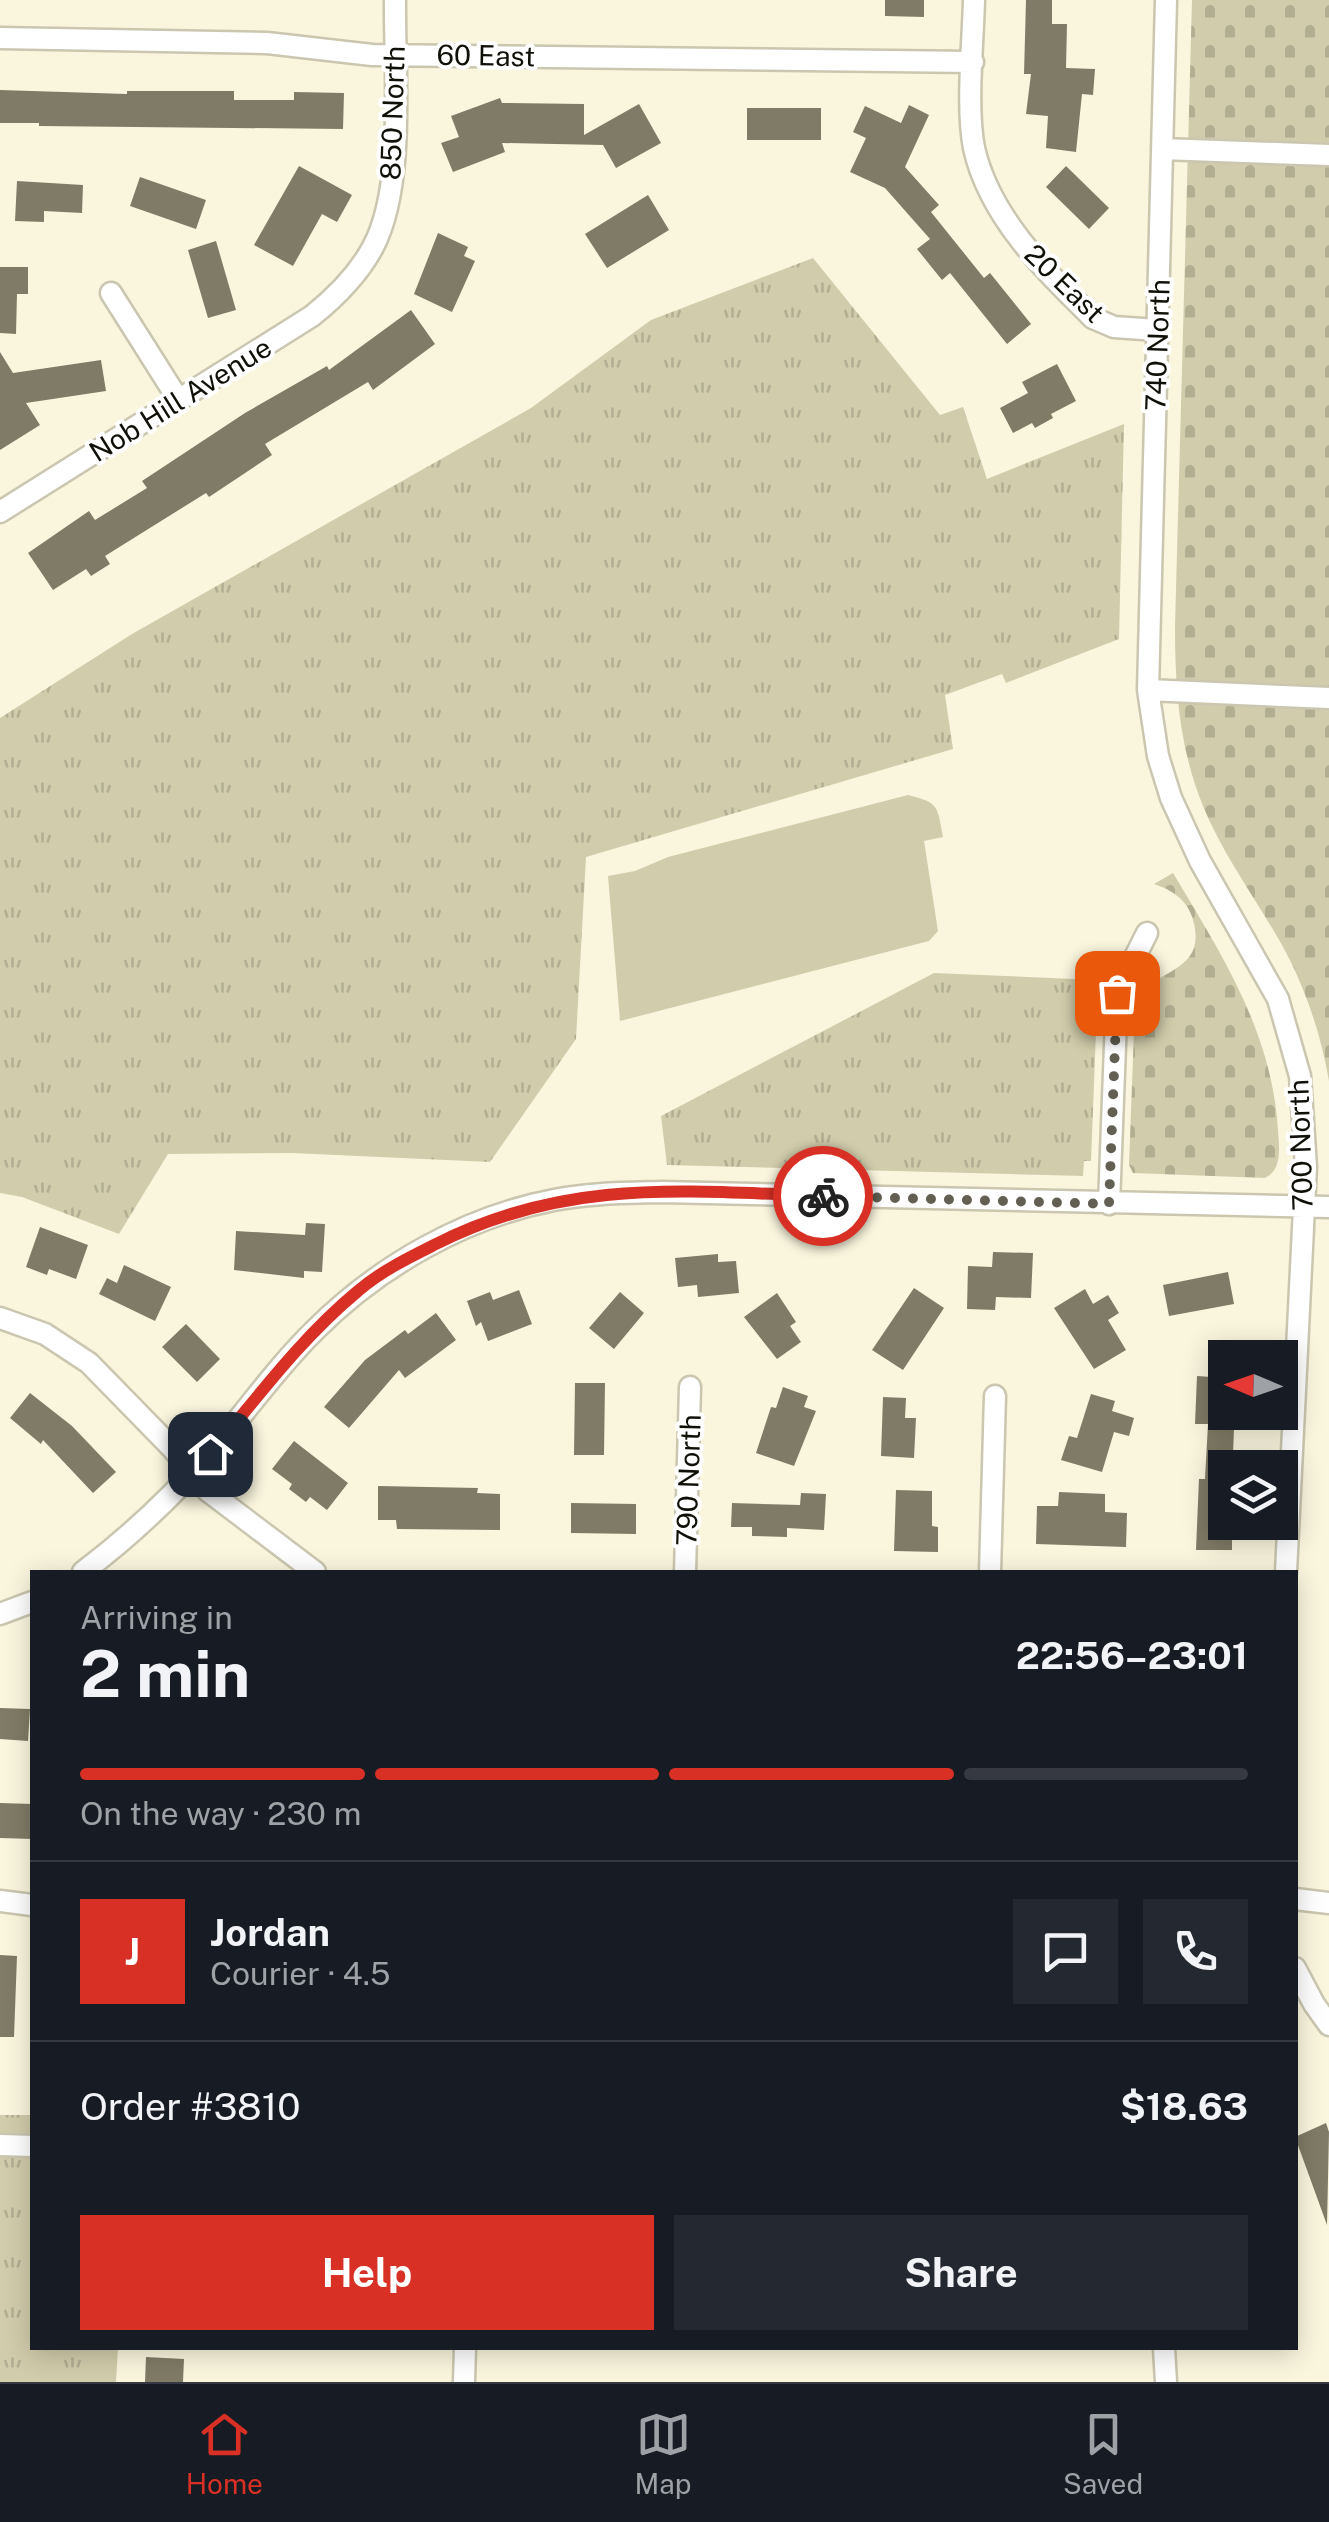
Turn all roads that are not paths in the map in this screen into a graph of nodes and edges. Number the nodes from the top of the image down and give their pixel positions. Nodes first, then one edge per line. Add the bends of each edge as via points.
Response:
1 (395, 0) edge
2 (974, 0) edge
3 (1166, 0) edge
4 (0, 38) edge
5 (394, 54) junction
6 (973, 62) junction
7 (1162, 149) junction
8 (1329, 155) edge
9 (354, 278) joint
10 (110, 293) dead end
11 (1158, 330) junction
12 (178, 399) junction
13 (0, 512) edge
14 (1148, 690) junction
15 (1329, 698) edge
16 (1147, 934) dead end
17 (1109, 1204) junction
18 (1304, 1207) junction
19 (1329, 1207) edge
20 (0, 1318) edge
21 (690, 1387) dead end
22 (995, 1396) dead end
23 (193, 1472) junction
24 (86, 1570) edge
25 (311, 1570) edge
26 (685, 1570) edge
27 (990, 1570) edge
28 (1286, 1570) edge
29 (30, 1603) edge
30 (0, 1614) edge
31 (1298, 1899) edge
32 (0, 1901) edge
33 (1329, 1903) edge
34 (30, 1905) edge
35 (1298, 1974) edge
36 (1329, 2025) edge
37 (0, 2145) edge
38 (30, 2146) edge
39 (465, 2350) edge
40 (1164, 2350) edge
41 (464, 2382) edge
42 (1166, 2382) edge

1 - 5 street, 850 North
2 - 6 street, 20 East
3 - 7 street, 740 North
4 - 5 street, 60 East via 267,43
5 - 6 street, 60 East
5 - 9 street, 850 North via 388,208
6 - 11 street, 20 East via 974,145 1014,232 1093,318 1114,328
7 - 8 street
7 - 11 street, 740 North
9 - 12 street, Nob Hill Avenue via 312,316
10 - 12 street
11 - 14 street, 740 North
12 - 13 street, Nob Hill Avenue
14 - 15 street
14 - 18 street, 700 North via 1158,756 1181,823 1288,1029 1304,1100
16 - 17 street via 1117,993
17 - 18 street
17 - 23 street via 646,1192 554,1200 478,1223 360,1288 314,1331
18 - 19 street
18 - 28 street, 700 North
20 - 23 street via 68,1347
21 - 26 street, 790 North
22 - 27 street
23 - 24 street
23 - 25 street via 208,1491
29 - 30 street
31 - 33 street
32 - 34 street
35 - 36 street
37 - 38 street
39 - 41 street
40 - 42 street

